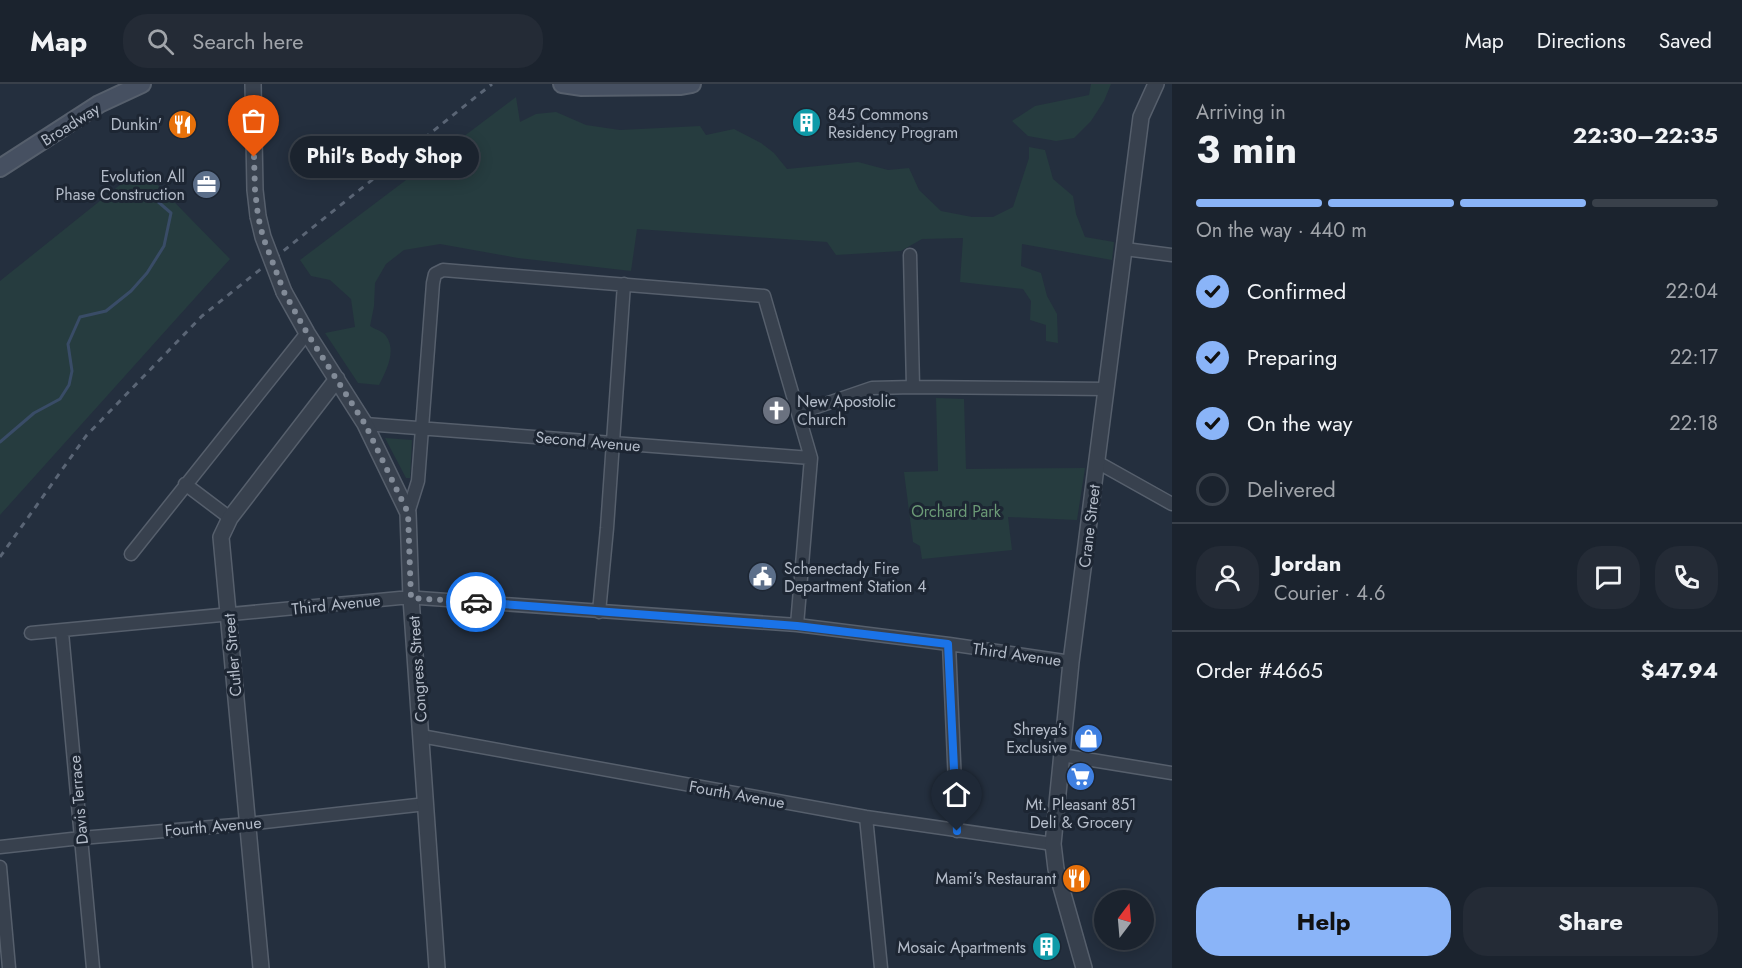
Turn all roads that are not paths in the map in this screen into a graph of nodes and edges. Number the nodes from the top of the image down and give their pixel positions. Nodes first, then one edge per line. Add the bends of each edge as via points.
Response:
1 (142, 84) edge
2 (253, 84) edge
3 (562, 84) edge
4 (692, 84) edge
5 (1156, 84) edge
6 (0, 168) edge
7 (1125, 249) junction
8 (910, 255) dead end
9 (1172, 255) edge
10 (624, 284) junction
11 (307, 333) junction
12 (337, 379) junction
13 (913, 387) junction
14 (1106, 388) junction
15 (799, 413) junction
16 (365, 424) junction
17 (423, 428) junction
18 (613, 443) junction
19 (811, 458) junction
20 (1097, 462) junction
21 (185, 484) junction
22 (1172, 504) edge
23 (408, 513) junction
24 (230, 518) junction
25 (131, 554) dead end
26 (411, 598) junction
27 (599, 612) junction
28 (229, 615) junction
29 (797, 626) junction
30 (62, 632) junction
31 (31, 633) dead end
32 (948, 644) junction
33 (1071, 662) junction
34 (421, 736) junction
35 (1061, 755) junction
36 (1172, 773) edge
37 (426, 804) junction
38 (866, 817) junction
39 (247, 824) junction
40 (957, 831) junction
41 (81, 838) junction
42 (1053, 844) junction
43 (0, 848) edge
44 (0, 867) edge
45 (9, 968) edge
46 (93, 968) edge
47 (261, 968) edge
48 (437, 968) edge
49 (880, 968) edge
50 (1084, 968) edge

1 - 6 main road, Broadway via 99,104
2 - 11 street, Congress Street, bridge via 258,216 284,292
3 - 4 main road
5 - 7 street, Crane Street via 1141,117
7 - 9 street
7 - 14 street, Crane Street
8 - 13 street
10 - 15 street via 764,296
10 - 17 street via 443,270 435,274
10 - 18 street
11 - 12 street, Congress Street
11 - 21 street
12 - 16 street, Congress Street
12 - 24 street, Cutler Street
13 - 14 street
13 - 15 street via 872,388
14 - 20 street, Crane Street
15 - 19 street
16 - 17 street, Second Avenue
16 - 23 street, Congress Street
17 - 18 street, Second Avenue
17 - 23 street via 418,481
18 - 19 street, Second Avenue
18 - 27 street
19 - 29 street
20 - 22 street
20 - 33 street, Crane Street
21 - 24 street
21 - 25 street
23 - 26 street, Congress Street
24 - 28 street, Cutler Street via 221,537
26 - 27 street, Third Avenue
26 - 28 street, Third Avenue
26 - 34 street, Congress Street
27 - 29 street, Third Avenue
28 - 30 street, Third Avenue
28 - 39 street, Cutler Street
29 - 32 street, Third Avenue
30 - 31 street, Third Avenue
30 - 41 street, Davis Terrace
32 - 33 street, Third Avenue
32 - 40 street
33 - 35 street, Crane Street
34 - 37 street, Congress Street
34 - 38 street, Fourth Avenue
35 - 36 street
35 - 42 street, Crane Street
37 - 39 street, Fourth Avenue
37 - 48 street, Congress Street
38 - 40 street, Fourth Avenue
38 - 49 street
39 - 41 street, Fourth Avenue
39 - 47 street, Cutler Street
40 - 42 street, Fourth Avenue
41 - 43 street, Fourth Avenue
41 - 46 street, Davis Terrace
42 - 50 street, Crane Street via 1056,869
44 - 45 street

